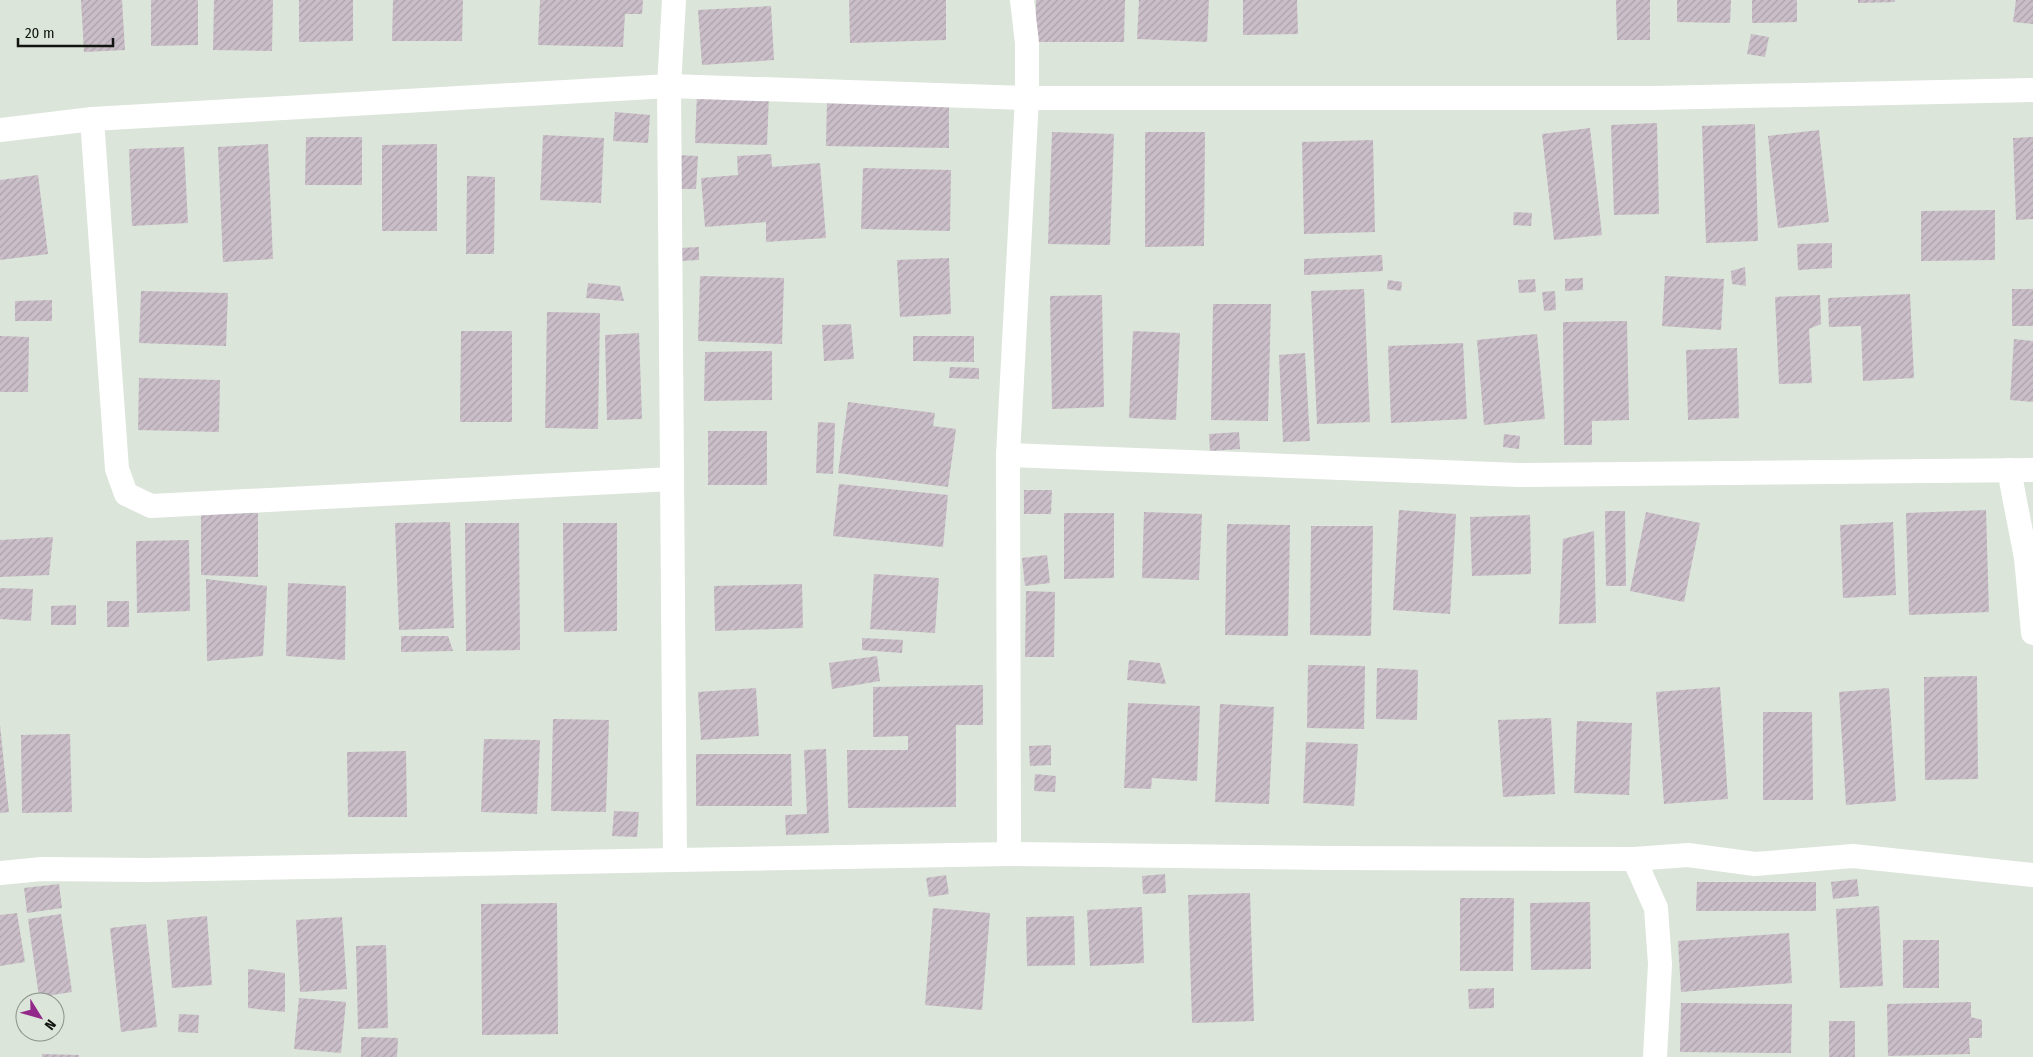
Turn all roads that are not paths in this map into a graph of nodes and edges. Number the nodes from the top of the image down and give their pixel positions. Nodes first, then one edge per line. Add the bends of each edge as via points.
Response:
1 (674, 0) edge
2 (1022, 0) edge
3 (669, 86) junction
4 (2033, 90) edge
5 (1027, 98) junction
6 (92, 119) junction
7 (0, 130) edge
8 (1008, 456) junction
9 (2009, 470) junction
10 (2033, 470) edge
11 (672, 479) junction
12 (2033, 633) edge
13 (1009, 854) junction
14 (1634, 859) junction
15 (675, 860) junction
16 (0, 873) edge
17 (2033, 875) edge
18 (1655, 1057) edge

1 - 3 street
2 - 5 street via 1027,43
3 - 5 street
3 - 6 street
3 - 11 street
4 - 5 street via 1654,98
5 - 8 street
6 - 7 street
6 - 11 street via 117,469 126,494 151,506
8 - 9 street via 1520,475
8 - 13 street
9 - 10 street
9 - 12 street via 2026,558
11 - 15 street
13 - 14 street
13 - 15 street
14 - 17 street via 1688,855 1755,864 1853,856
14 - 18 street via 1656,908 1660,964
15 - 16 street via 158,870 42,869

